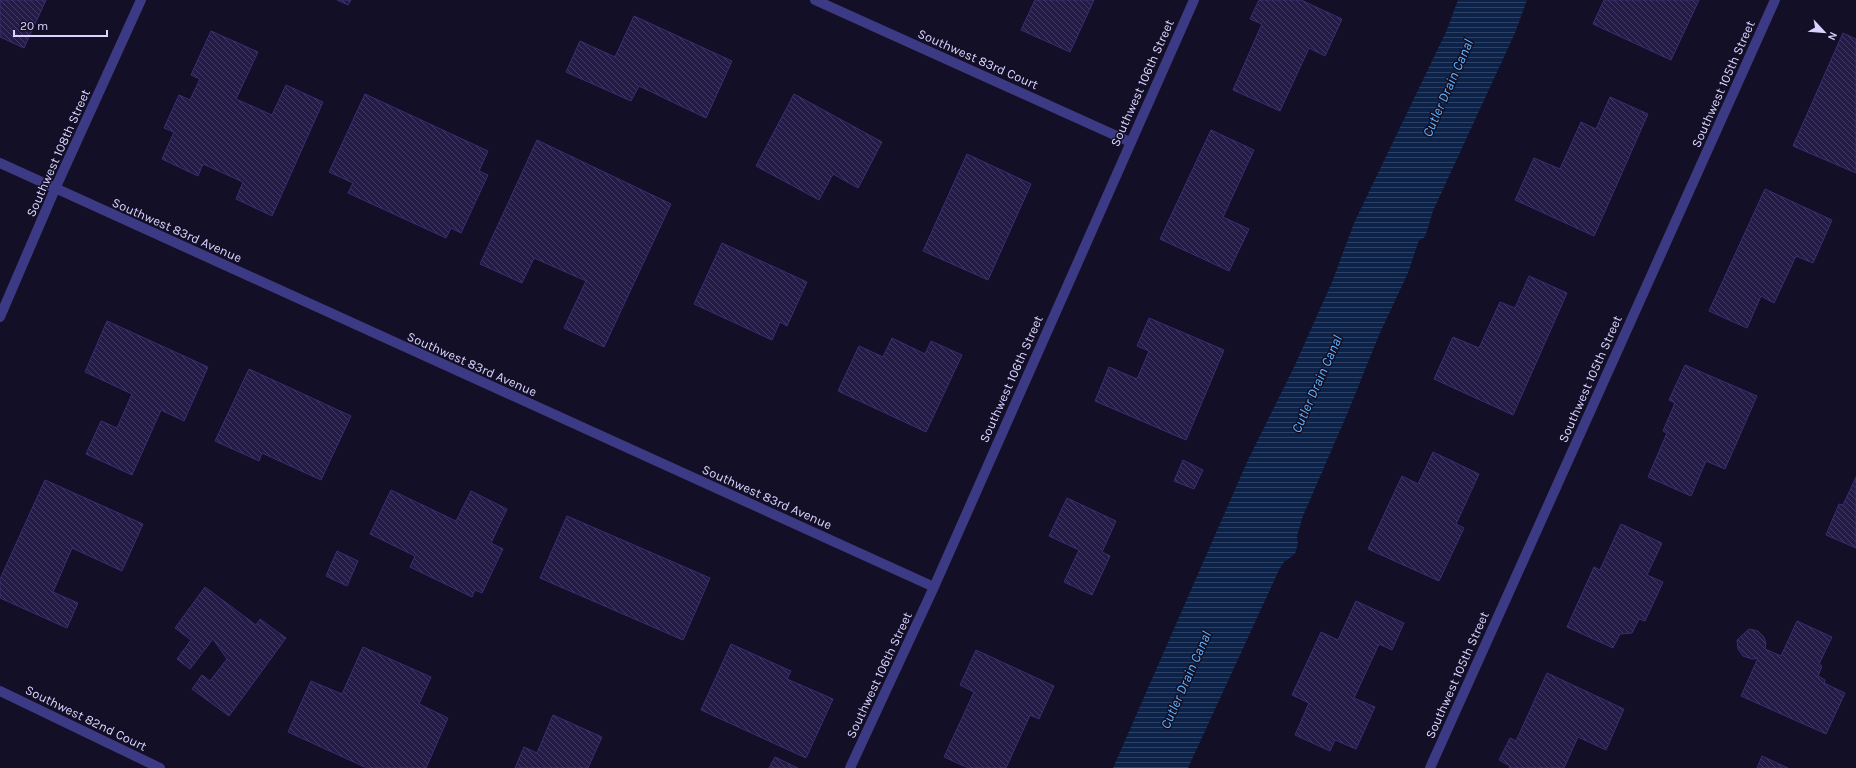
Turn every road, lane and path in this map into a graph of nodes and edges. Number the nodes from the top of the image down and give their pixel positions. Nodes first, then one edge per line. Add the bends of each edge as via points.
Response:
1 (141, 0) edge
2 (815, 0) edge
3 (1194, 0) edge
4 (1775, 0) edge
5 (1130, 142) junction
6 (0, 163) edge
7 (55, 189) junction
8 (0, 317) edge
9 (934, 587) junction
10 (0, 691) edge
11 (160, 768) edge
12 (850, 768) edge
13 (1430, 768) edge

1 - 7 street, Southwest 108th Street
2 - 5 street, Southwest 83rd Court
3 - 5 street, Southwest 106th Street
4 - 13 street, Southwest 105th Street
5 - 9 street, Southwest 106th Street
6 - 7 street, Southwest 83rd Avenue
7 - 8 street, Southwest 108th Street
7 - 9 street, Southwest 83rd Avenue
9 - 12 street, Southwest 106th Street
10 - 11 street, Southwest 82nd Court

